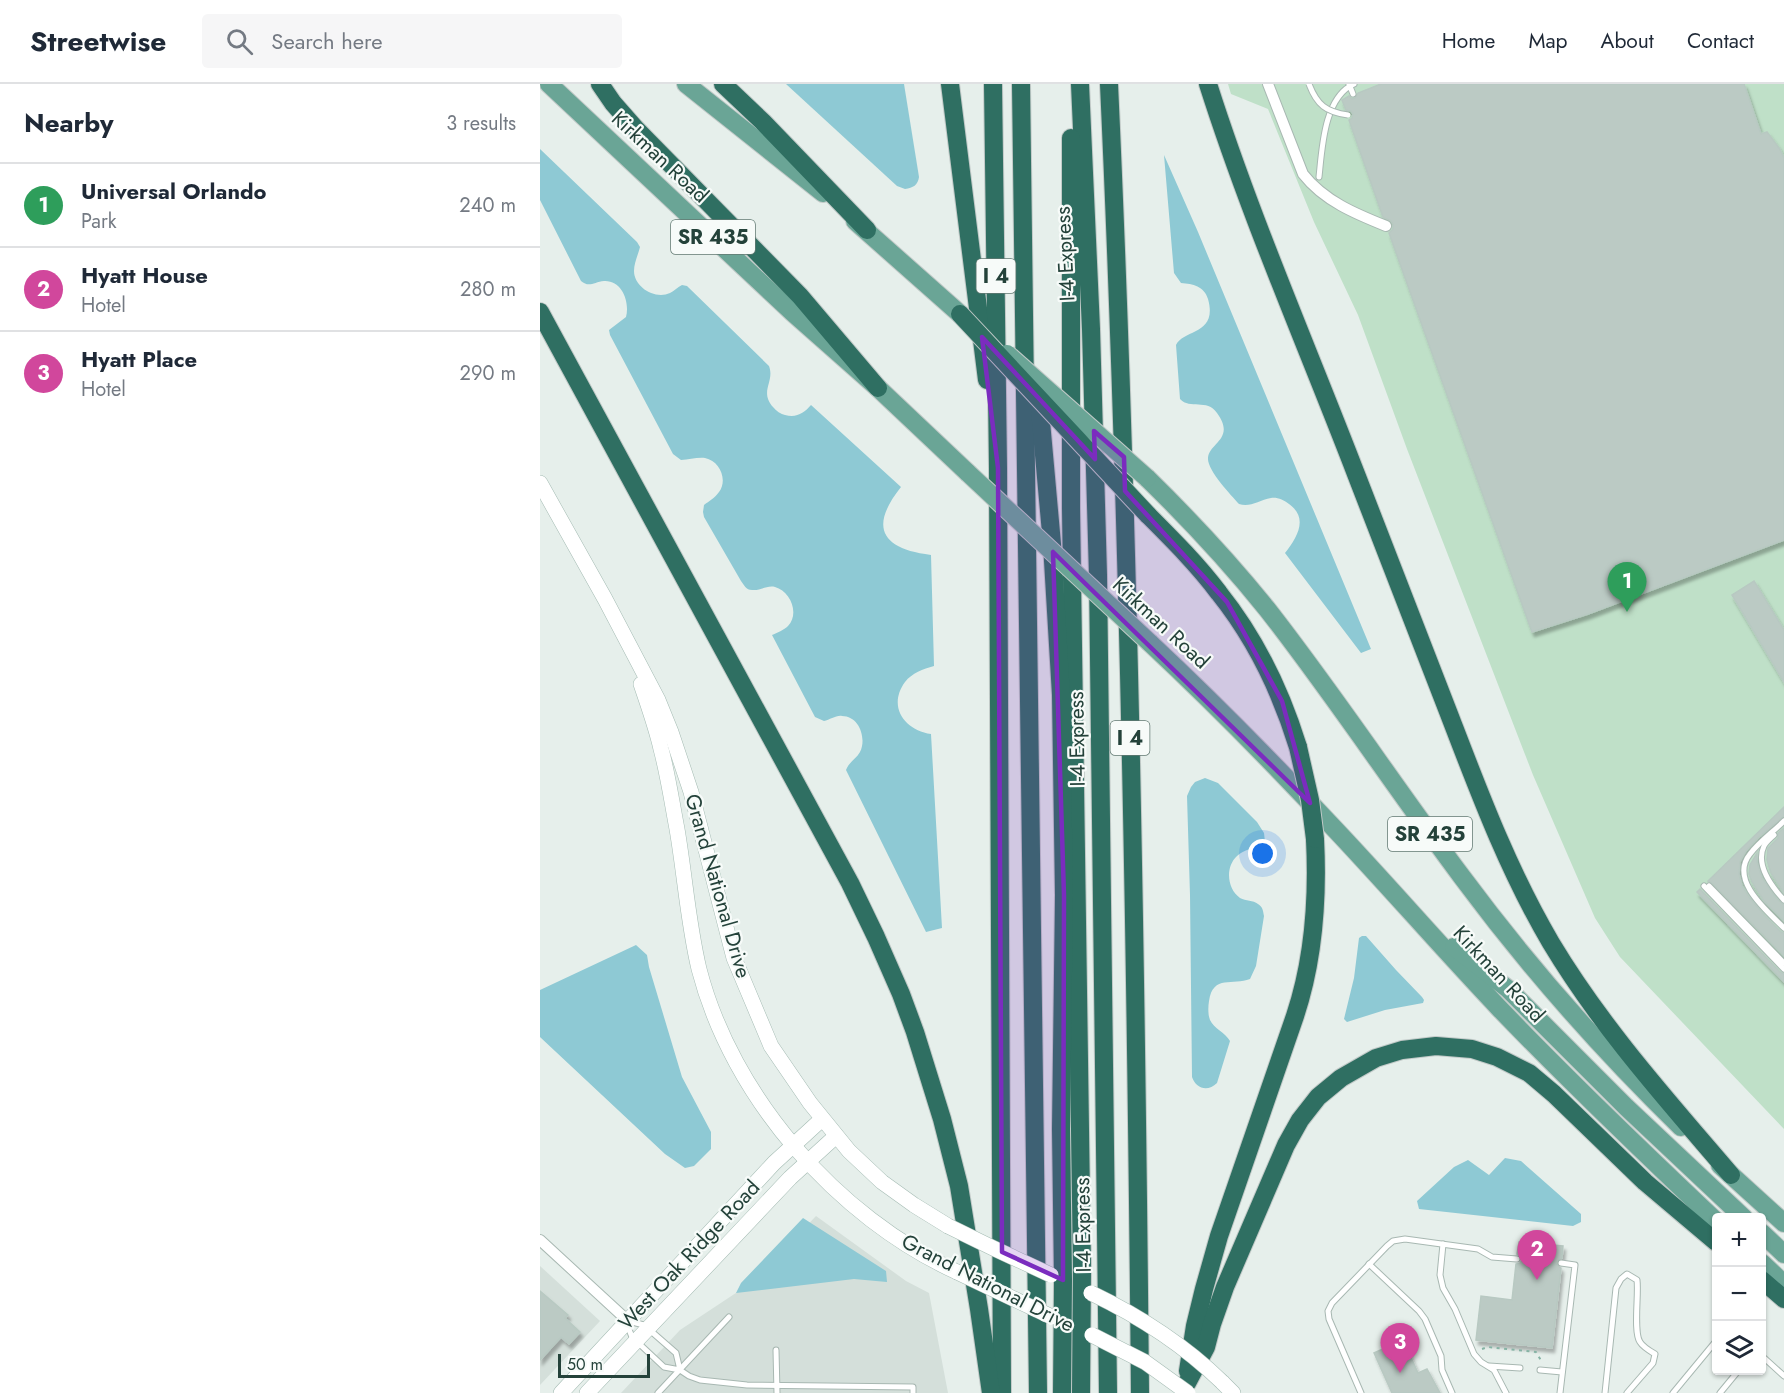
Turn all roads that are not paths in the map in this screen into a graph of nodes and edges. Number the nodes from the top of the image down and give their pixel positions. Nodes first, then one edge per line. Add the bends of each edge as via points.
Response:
1 (549, 84) edge
2 (600, 84) edge
3 (686, 84) edge
4 (723, 84) edge
5 (950, 84) edge
6 (993, 84) edge
7 (1021, 84) edge
8 (1071, 84) edge
9 (1080, 84) edge
10 (1109, 84) edge
11 (1208, 84) edge
12 (1268, 84) edge
13 (1309, 84) edge
14 (1351, 85) edge
15 (1353, 94) dead end
16 (1348, 115) dead end
17 (1319, 177) dead end
18 (1386, 226) dead end
19 (867, 230) junction
20 (1023, 244) junction
21 (540, 312) edge
22 (960, 314) junction
23 (878, 388) junction
24 (998, 468) junction
25 (540, 483) edge
26 (631, 649) junction
27 (1784, 822) edge
28 (1784, 900) edge
29 (1407, 908) junction
30 (1784, 928) edge
31 (1784, 963) edge
32 (1784, 969) edge
33 (822, 1119) junction
34 (836, 1137) junction
35 (793, 1144) junction
36 (808, 1161) junction
37 (1731, 1175) junction
38 (1739, 1213) edge
39 (1712, 1217) edge
40 (1784, 1223) edge
41 (1766, 1238) edge
42 (1712, 1239) edge
43 (540, 1240) edge
44 (1443, 1244) junction
45 (1784, 1254) edge
46 (1517, 1259) dead end
47 (1561, 1263) dead end
48 (1369, 1264) junction
49 (1765, 1267) edge
50 (1057, 1277) junction
51 (1766, 1284) edge
52 (1784, 1284) edge
53 (1086, 1291) junction
54 (1784, 1299) edge
55 (729, 1317) dead end
56 (1057, 1319) junction
57 (628, 1321) junction
58 (648, 1328) junction
59 (1087, 1333) junction
60 (636, 1341) junction
61 (1712, 1346) edge
62 (776, 1350) dead end
63 (1766, 1360) edge
64 (1489, 1366) junction
65 (1520, 1368) dead end
66 (680, 1370) junction
67 (1540, 1370) dead end
68 (1562, 1372) junction
69 (1736, 1375) edge
70 (1784, 1376) edge
71 (777, 1390) edge
72 (1187, 1390) edge
73 (561, 1393) edge
74 (587, 1393) edge
75 (658, 1393) edge
76 (913, 1393) edge
77 (991, 1393) edge
78 (1002, 1393) edge
79 (1038, 1393) edge
80 (1062, 1393) edge
81 (1081, 1393) edge
82 (1108, 1393) edge
83 (1140, 1393) edge
84 (1233, 1393) edge
85 (1361, 1393) edge
86 (1452, 1393) edge
87 (1506, 1393) edge
88 (1560, 1393) edge
89 (1605, 1393) edge
90 (1627, 1393) edge
91 (1673, 1393) edge
92 (1720, 1393) edge

1 - 23 main road, Kirkman Road / SR 435
2 - 23 highway via 627,120 800,296
3 - 19 main road, Kirkman Road / SR 435
4 - 19 highway
5 - 24 highway
6 - 24 highway, I 4
7 - 20 highway, I-4 Express
8 - 53 highway via 1071,508
9 - 82 highway, I-4 Express via 1098,575
10 - 83 highway, I 4 via 1127,574
11 - 37 highway via 1302,337 1511,867 1552,944 1600,1017
12 - 18 street via 1311,184 1355,213
13 - 16 lane, bridge via 1327,110
14 - 15 lane
14 - 17 lane via 1337,97 1330,115
19 - 22 main road, Kirkman Road / SR 435
20 - 50 highway via 1050,514 1061,695 1065,895
20 - 79 highway, I-4 Express
21 - 77 highway via 850,883 893,974 918,1042 954,1166
22 - 37 main road, Kirkman Road / SR 435, bridge via 1148,478 1193,524 1272,616 1462,877 1545,981 1635,1081
22 - 72 highway, bridge via 1214,585 1246,630 1277,690 1298,747 1310,800 1316,873 1304,984 1214,1250 1197,1317
23 - 29 main road, Kirkman Road / SR 435, bridge via 1206,697
24 - 78 highway, I 4
25 - 26 street, Grand National Drive
26 - 33 street, Grand National Drive via 671,732 738,966 771,1046
26 - 35 street, Grand National Drive via 661,749 699,969 724,1040 747,1081
27 - 28 lane via 1764,847 1761,866
27 - 30 lane via 1749,855 1744,866 1750,893
29 - 38 main road via 1508,989
29 - 39 main road, Kirkman Road / SR 435 via 1552,1062
31 - 32 lane via 1706,886
33 - 34 street, Grand National Drive
33 - 35 street, West Oak Ridge Road
34 - 36 street, West Oak Ridge Road
34 - 50 street, Grand National Drive, bridge via 882,1182 914,1205 979,1242
35 - 36 street, Grand National Drive
35 - 57 street, West Oak Ridge Road
36 - 56 street, Grand National Drive, bridge via 842,1195 913,1248
36 - 58 street, West Oak Ridge Road
37 - 40 main road, Kirkman Road / SR 435
41 - 45 main road
42 - 72 highway via 1529,1073 1485,1052 1458,1047 1428,1046 1394,1052 1341,1078 1318,1097 1300,1120 1225,1287
43 - 57 street
44 - 46 lane via 1478,1249 1492,1257
44 - 48 lane via 1396,1240
44 - 64 lane via 1443,1288 1474,1354
47 - 68 lane via 1575,1265
48 - 85 lane via 1328,1311
48 - 86 lane via 1425,1319
49 - 52 main road
50 - 53 street, Grand National Drive
50 - 56 highway
51 - 54 highway
53 - 59 highway
53 - 84 street, Grand National Drive, bridge via 1160,1332 1196,1358
55 - 66 lane
56 - 59 street, Grand National Drive
56 - 80 highway
57 - 58 lane
57 - 60 lane via 629,1332
57 - 73 street, West Oak Ridge Road
58 - 60 street, West Oak Ridge Road
58 - 66 lane via 676,1353
59 - 72 street, Grand National Drive, bridge via 1145,1362
59 - 81 highway
60 - 66 lane via 664,1367
60 - 74 street, West Oak Ridge Road
61 - 91 lane
62 - 71 lane
63 - 70 lane
64 - 65 lane
64 - 87 lane via 1497,1373
66 - 71 lane via 708,1382
66 - 75 lane
67 - 68 lane
68 - 88 lane
69 - 92 lane
71 - 76 lane via 913,1388
89 - 90 lane via 1616,1288 1627,1274 1637,1280 1639,1342 1654,1354 1653,1363

